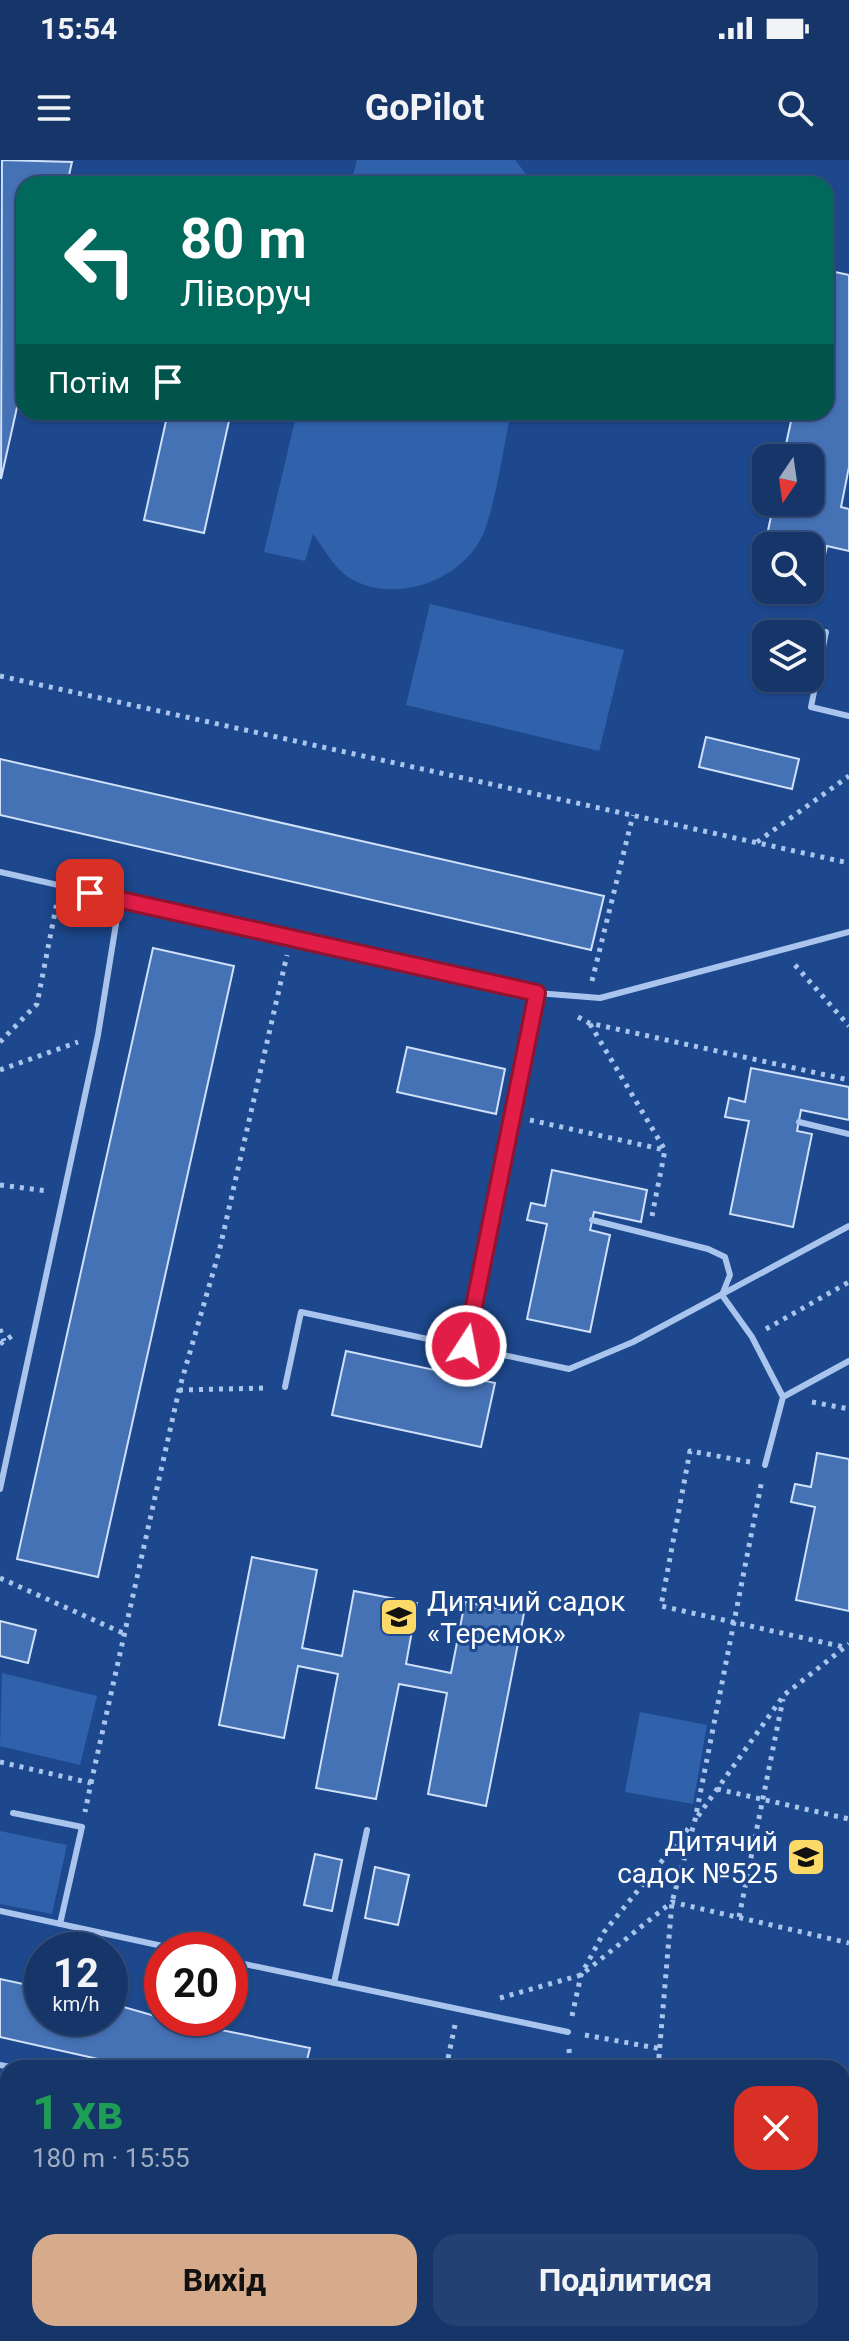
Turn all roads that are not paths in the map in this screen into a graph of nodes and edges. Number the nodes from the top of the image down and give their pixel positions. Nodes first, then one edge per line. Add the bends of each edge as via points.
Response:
1 (826, 632) dead end
2 (849, 716) edge
3 (0, 872) edge
4 (120, 899) junction
5 (849, 932) edge
6 (537, 993) junction
7 (799, 1122) dead end
8 (849, 1134) edge
9 (592, 1220) dead end
10 (849, 1226) edge
11 (722, 1295) junction
12 (466, 1346) junction
13 (849, 1361) edge
14 (285, 1387) road end
15 (783, 1397) junction
16 (765, 1465) road end
17 (0, 1489) edge
18 (13, 1813) dead end
19 (367, 1830) dead end
20 (0, 1911) edge
21 (60, 1924) junction
22 (144, 1942) edge
23 (248, 1965) edge
24 (334, 1983) junction
25 (568, 2032) road end

1 - 2 lane via 811,707
3 - 4 lane
4 - 6 lane
4 - 17 lane via 98,1035
5 - 6 lane via 600,998
6 - 12 lane
7 - 8 lane
9 - 11 lane via 725,1257 730,1275
10 - 11 lane
11 - 12 lane via 569,1369
11 - 15 lane via 752,1337
12 - 14 lane via 301,1312
13 - 15 lane
15 - 16 lane
18 - 21 lane via 82,1827
19 - 24 lane
20 - 21 lane
21 - 22 lane
23 - 24 lane
24 - 25 lane

